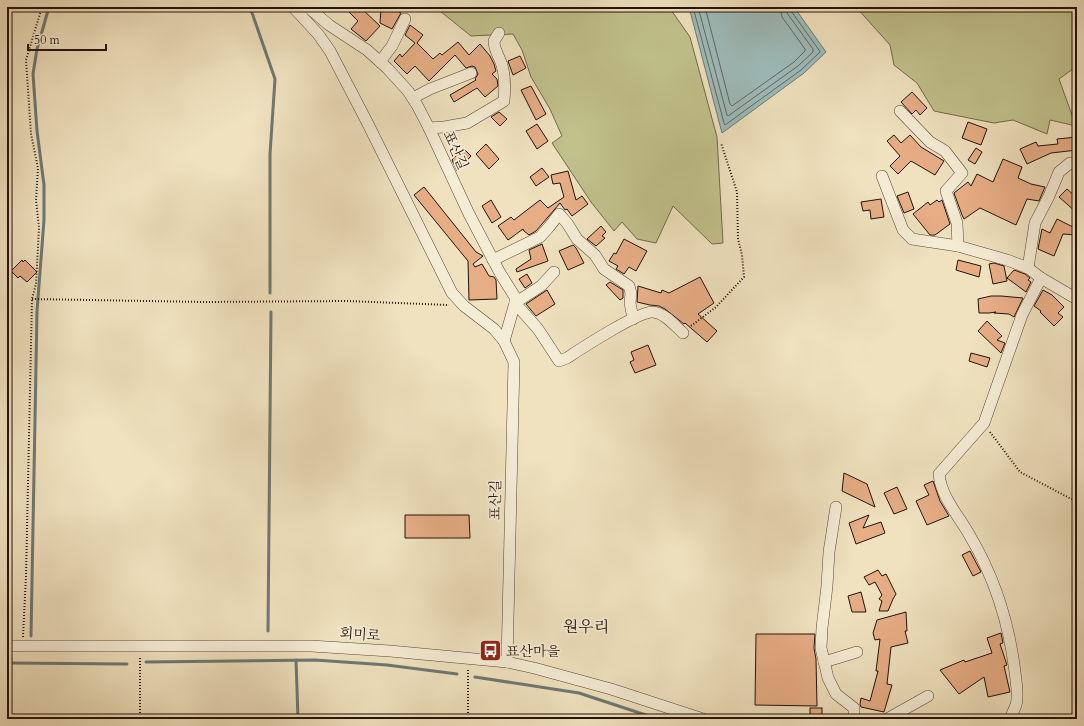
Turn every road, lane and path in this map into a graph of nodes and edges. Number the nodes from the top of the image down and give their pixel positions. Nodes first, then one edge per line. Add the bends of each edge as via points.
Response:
1 (42, 7) edge
2 (292, 7) edge
3 (308, 7) edge
4 (405, 19) dead end
5 (500, 33) dead end
6 (380, 62) junction
7 (471, 72) dead end
8 (413, 98) junction
9 (900, 111) dead end
10 (429, 128) junction
11 (721, 143) dead end
12 (1070, 163) dead end
13 (882, 176) dead end
14 (958, 246) junction
15 (493, 260) junction
16 (1028, 268) junction
17 (554, 272) dead end
18 (1041, 278) junction
19 (33, 299) junction
20 (1077, 299) edge
21 (515, 303) junction
22 (464, 306) junction
23 (632, 318) junction
24 (683, 333) joint
25 (504, 341) junction
26 (984, 423) junction
27 (1077, 502) edge
28 (836, 508) dead end
29 (7, 646) edge
30 (22, 646) junction
31 (141, 646) junction
32 (858, 652) dead end
33 (468, 658) junction
34 (507, 662) junction
35 (824, 662) junction
36 (928, 696) dead end
37 (140, 719) edge
38 (468, 719) edge
39 (703, 719) edge
40 (854, 719) edge
41 (887, 719) edge
42 (1010, 719) edge

1 - 19 path via 26,60 31,134 38,168 36,200 39,228
2 - 22 street, 표산길 via 318,34 330,51 452,293
3 - 6 street, 표산길
4 - 6 street via 392,46
5 - 10 street via 494,40 494,49 504,73 504,101 467,123
6 - 8 street, 표산길
7 - 8 street
8 - 10 street, 표산길
9 - 14 street via 930,142 945,151 962,173 946,191 957,223
10 - 15 street, 표산길
11 - 24 path via 737,192 738,239 744,277 716,307
12 - 16 street via 1059,172 1050,196 1035,223
13 - 14 street via 903,230 912,239
14 - 16 street
15 - 21 street, 표산길 via 515,297
15 - 23 street via 540,237 550,228 558,214 577,239 595,255 604,269 629,286
16 - 18 street
17 - 21 street via 541,286
18 - 20 street
18 - 26 street via 1022,315
19 - 22 path via 347,302
19 - 30 path
21 - 23 street, 표산길 via 538,329 559,361
21 - 25 street
22 - 25 street, 표산길 via 494,328
23 - 24 street via 653,312 665,317
25 - 34 street, 표산길 via 514,362
26 - 27 path via 1020,472
26 - 42 street via 939,474 949,503 986,564 1005,616 1016,690 1016,704
28 - 35 street via 822,628 821,648
29 - 30 street, 회미로
30 - 31 street, 회미로
31 - 33 street, 회미로 via 311,646
31 - 37 path
32 - 35 street
33 - 34 street, 회미로
33 - 38 path
34 - 39 street, 회미로 via 611,689
35 - 40 street via 836,694 854,708
36 - 41 street

